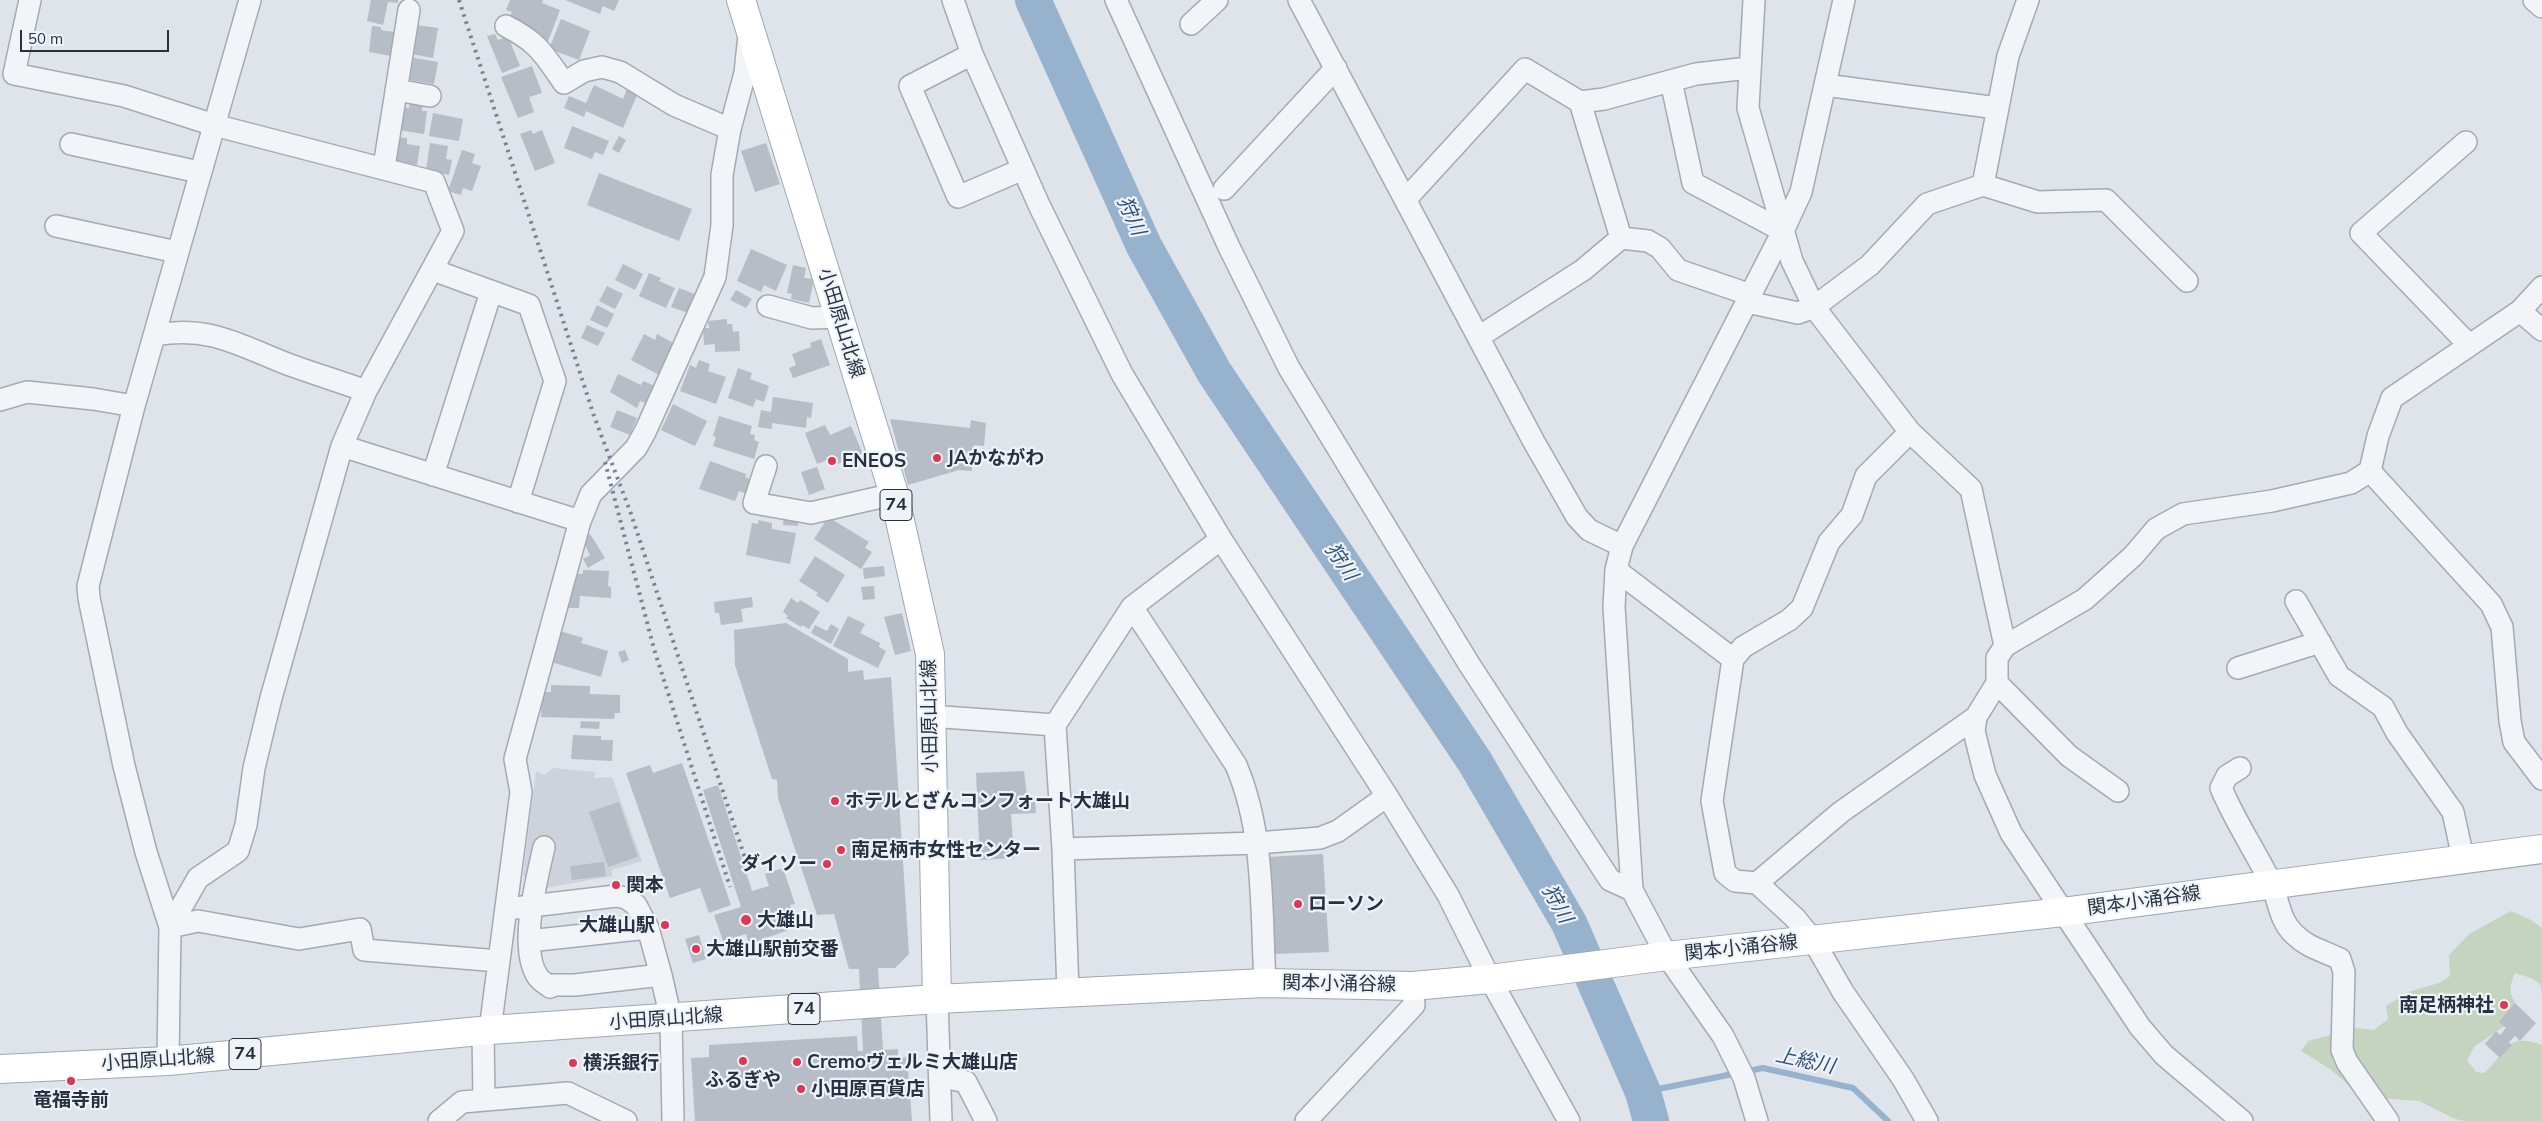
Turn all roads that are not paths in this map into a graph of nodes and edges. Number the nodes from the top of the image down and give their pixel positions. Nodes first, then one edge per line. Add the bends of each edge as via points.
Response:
1 (30, 0) edge
2 (250, 0) edge
3 (741, 0) edge
4 (752, 0) edge
5 (953, 0) edge
6 (1116, 0) edge
7 (1217, 0) edge
8 (1754, 0) edge
9 (1844, 0) edge
10 (2028, 0) edge
11 (2534, 0) edge
12 (1302, 1) edge
13 (2542, 7) edge
14 (409, 10) dead end
15 (1191, 24) dead end
16 (506, 26) dead end
17 (750, 28) junction
18 (972, 54) junction
19 (1336, 68) junction
20 (1748, 68) junction
21 (1670, 81) junction
22 (1826, 85) junction
23 (396, 90) junction
24 (430, 96) dead end
25 (1580, 102) junction
26 (1996, 108) junction
27 (214, 125) junction
28 (730, 129) junction
29 (2466, 142) dead end
30 (71, 144) dead end
31 (384, 167) junction
32 (1023, 169) junction
33 (199, 172) junction
34 (1983, 185) junction
35 (1224, 188) dead end
36 (1406, 199) junction
37 (56, 226) dead end
38 (1783, 231) junction
39 (1621, 238) junction
40 (177, 252) junction
41 (433, 270) junction
42 (2187, 281) dead end
43 (2542, 287) edge
44 (491, 292) junction
45 (1749, 298) junction
46 (768, 306) dead end
47 (1814, 306) junction
48 (2520, 311) junction
49 (839, 317) junction
50 (2542, 330) edge
51 (155, 335) junction
52 (1480, 336) junction
53 (2469, 345) junction
54 (366, 391) junction
55 (0, 400) edge
56 (134, 406) junction
57 (1910, 432) junction
58 (342, 446) junction
59 (766, 466) dead end
60 (2370, 470) junction
61 (433, 475) junction
62 (894, 494) junction
63 (518, 502) junction
64 (580, 522) junction
65 (1221, 539) junction
66 (1622, 546) junction
67 (1616, 570) junction
68 (2296, 601) dead end
69 (1132, 607) junction
70 (2320, 642) junction
71 (2005, 646) junction
72 (1733, 659) junction
73 (2238, 668) dead end
74 (1997, 683) junction
75 (930, 716) junction
76 (1976, 717) junction
77 (1055, 725) junction
78 (2240, 768) dead end
79 (2542, 779) edge
80 (2118, 791) dead end
81 (1387, 796) junction
82 (1257, 843) junction
83 (544, 847) dead end
84 (1063, 849) junction
85 (2542, 849) edge
86 (2463, 858) junction
87 (1757, 883) junction
88 (2271, 884) junction
89 (1632, 890) junction
90 (531, 908) junction
91 (506, 909) junction
92 (2063, 912) junction
93 (170, 927) junction
94 (648, 928) junction
95 (1813, 940) junction
96 (529, 941) junction
97 (1655, 958) junction
98 (499, 961) junction
99 (662, 974) junction
100 (1495, 979) junction
101 (1265, 983) junction
102 (1413, 986) junction
103 (1068, 992) junction
104 (937, 999) junction
105 (671, 1018) junction
106 (486, 1030) junction
107 (168, 1061) junction
108 (0, 1069) edge
109 (940, 1076) junction
110 (484, 1100) junction
111 (1561, 1116) edge
112 (1313, 1117) edge
113 (439, 1121) edge
114 (626, 1121) edge
115 (673, 1121) edge
116 (941, 1121) edge
117 (986, 1121) edge
118 (1757, 1121) edge
119 (1927, 1121) edge
120 (2242, 1121) edge
121 (2388, 1121) edge

1 - 27 street via 14,74 124,96
2 - 27 street
3 - 17 main road, 小田原山北線 / 74
4 - 17 street
5 - 18 street
6 - 89 street via 1260,313 1289,368 1469,664 1610,880
7 - 15 street
8 - 20 street
9 - 22 street
10 - 26 street via 2008,56
11 - 13 street
12 - 19 street
14 - 23 street
16 - 28 street via 540,47 564,83 584,71 602,67 620,72 674,105
17 - 28 street via 745,73
17 - 49 main road, 小田原山北線 / 74
18 - 32 street
18 - 32 street via 910,86 958,197
19 - 35 street
19 - 36 street
20 - 21 street via 1696,74
20 - 38 street via 1748,108
21 - 25 street via 1604,99
21 - 38 street via 1693,183
22 - 26 street
22 - 38 street via 1801,192
23 - 24 street
23 - 31 street
25 - 36 street via 1525,69
25 - 39 street
26 - 34 street
27 - 31 street
27 - 33 street
28 - 64 street via 722,175 722,225 715,277 645,432 636,448 591,494
29 - 53 street via 2361,233
30 - 33 street
31 - 41 street via 434,182 453,231
32 - 65 street via 1122,374
33 - 40 street
34 - 42 street via 2038,202 2106,200
34 - 47 street via 1927,204 1870,265
36 - 52 street
37 - 40 street
38 - 45 street
38 - 47 street via 1792,261
39 - 45 street via 1648,241 1660,248 1678,270
39 - 52 street via 1583,270
40 - 51 street
41 - 44 street
41 - 54 street
43 - 48 street
44 - 61 street
44 - 63 street via 529,305 555,380
45 - 47 street via 1798,313
45 - 66 street
46 - 49 street via 812,318
47 - 57 street
48 - 50 street
48 - 53 street
49 - 62 main road, 小田原山北線 / 74
51 - 54 street via 178,331 220,336
51 - 56 street
52 - 66 street via 1577,517 1589,530
53 - 60 street via 2392,398
54 - 58 street
55 - 56 street via 27,392
56 - 93 street via 88,586 124,766
57 - 71 street via 1971,489
57 - 72 street via 1866,476 1852,515 1829,542 1802,608 1789,620 1743,647
58 - 61 street
58 - 93 street via 271,698 238,851 198,878
59 - 62 street via 754,503 811,513
60 - 71 street via 2351,483 2272,501 2183,514 2156,529 2133,556 2085,599
60 - 79 street via 2491,604 2502,627 2514,742
61 - 63 street
62 - 75 main road, 小田原山北線 / 74 via 930,654
63 - 64 street
64 - 91 street via 516,759 521,792
65 - 69 street
65 - 81 street
66 - 67 street
67 - 72 street
67 - 89 street via 1614,606
68 - 70 street
69 - 77 street
69 - 82 street via 1236,765 1245,787
70 - 73 street
70 - 86 street via 2339,676 2383,707 2397,733 2453,812
71 - 74 street via 1997,658
72 - 87 street via 1712,802 1725,873 1735,881
74 - 76 street
74 - 80 street via 2069,756
75 - 77 street
75 - 104 main road, 小田原山北線 / 74
76 - 87 street via 1841,812
76 - 92 street via 1974,731 1984,775 2011,833
77 - 84 street
78 - 88 street via 2227,776 2221,788
81 - 82 street via 1338,831 1320,838
81 - 100 street
82 - 84 street
82 - 101 street
83 - 90 street
84 - 103 street
85 - 86 main road, 関本小涌谷線
86 - 88 main road, 関本小涌谷線
87 - 95 street via 1795,918
88 - 92 main road, 関本小涌谷線
88 - 121 street via 2281,915 2293,934 2311,948 2340,960 2344,972 2342,1050
89 - 97 street
90 - 91 street
90 - 94 street via 616,896 636,905
90 - 96 street
91 - 98 street
92 - 95 main road, 関本小涌谷線
92 - 120 street via 2146,1034 2164,1055
93 - 98 street via 198,921 299,939 360,929 364,950
93 - 107 street
94 - 96 street
94 - 99 street
95 - 97 main road, 関本小涌谷線
95 - 119 street via 1842,992 1903,1080
96 - 99 street via 533,966 539,978 550,987
97 - 100 main road, 関本小涌谷線
97 - 118 street via 1723,1036 1744,1078
98 - 106 street
99 - 105 street
100 - 102 main road, 関本小涌谷線
100 - 111 street
101 - 102 main road, 関本小涌谷線
101 - 103 main road, 関本小涌谷線
102 - 112 street via 1414,1005
103 - 104 main road, 関本小涌谷線
104 - 105 main road, 小田原山北線 / 74
104 - 109 street
105 - 106 main road, 小田原山北線 / 74
105 - 115 street
106 - 107 main road, 小田原山北線 / 74
106 - 110 street
107 - 108 main road, 小田原山北線 / 74
109 - 116 street
109 - 117 street via 966,1082
110 - 113 street via 462,1102
110 - 114 street via 568,1093

